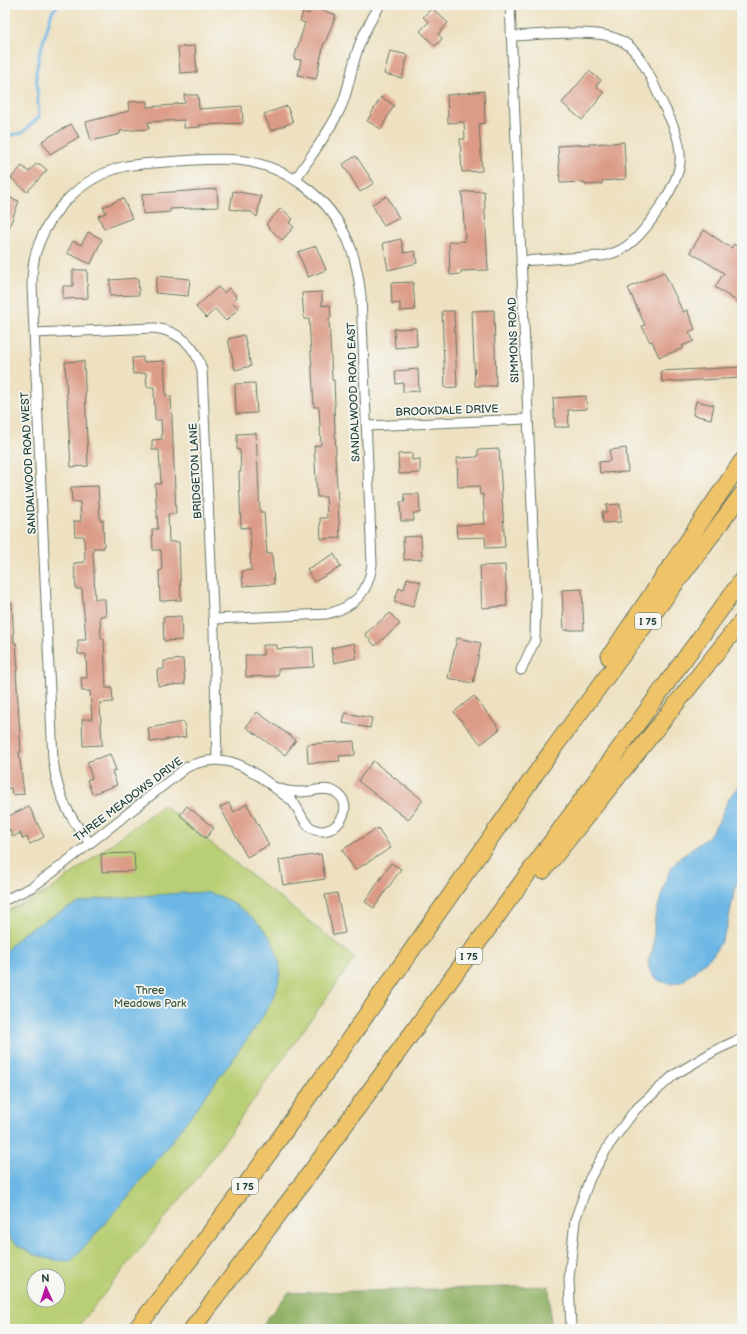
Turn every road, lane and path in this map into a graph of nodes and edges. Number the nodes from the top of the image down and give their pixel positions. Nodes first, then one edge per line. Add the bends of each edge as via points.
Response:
1 (380, 5) edge
2 (510, 5) edge
3 (511, 36) junction
4 (174, 162) joint
5 (295, 180) junction
6 (522, 261) junction
7 (34, 333) junction
8 (528, 419) junction
9 (366, 426) junction
10 (742, 461) edge
11 (742, 494) edge
12 (742, 580) edge
13 (214, 619) junction
14 (742, 621) edge
15 (521, 670) dead end
16 (553, 749) junction
17 (217, 760) junction
18 (272, 786) junction
19 (89, 842) junction
20 (5, 900) edge
21 (493, 923) junction
22 (742, 1038) edge
23 (136, 1329) edge
24 (192, 1329) edge
25 (571, 1329) edge

1 - 5 street via 362,37 347,91 334,121
2 - 3 street, SIMMONS ROAD
3 - 6 street, SIMMONS ROAD
3 - 6 street via 599,33 624,42 637,54 649,74 674,129 680,155 678,172 669,192 643,230 625,247 602,256
4 - 5 street, SANDALWOOD ROAD EAST via 239,160 270,168
4 - 7 street, SANDALWOOD ROAD WEST via 131,166 110,171 82,187 58,209 36,252 32,284
5 - 9 street, SANDALWOOD ROAD EAST via 311,192 333,215 349,242 354,257 361,296
6 - 8 street, SIMMONS ROAD
7 - 13 street, BRIDGETON LANE via 159,329 179,336 197,354 202,370
7 - 19 street, SANDALWOOD ROAD WEST via 53,760 59,792 65,806
8 - 9 street, BROOKDALE DRIVE
8 - 15 street, SIMMONS ROAD via 536,598 535,640
9 - 13 street, SANDALWOOD ROAD EAST via 372,564 370,580 362,594 350,605 327,614
10 - 16 highway via 567,718
11 - 16 highway, I 75
12 - 21 highway, I 75
13 - 17 street, BRIDGETON LANE
14 - 21 highway via 538,877
16 - 23 highway, I 75 via 270,1152
17 - 18 street, THREE MEADOWS DRIVE via 240,764
17 - 19 street, THREE MEADOWS DRIVE via 188,766
18 - 18 street, THREE MEADOWS DRIVE via 295,803 305,821 313,829 333,829 343,815 344,802 333,791 328,789 295,792
19 - 20 street, THREE MEADOWS DRIVE via 32,887
21 - 24 highway, I 75
22 - 25 street via 674,1075 635,1110 609,1144 590,1178 575,1220 569,1279

